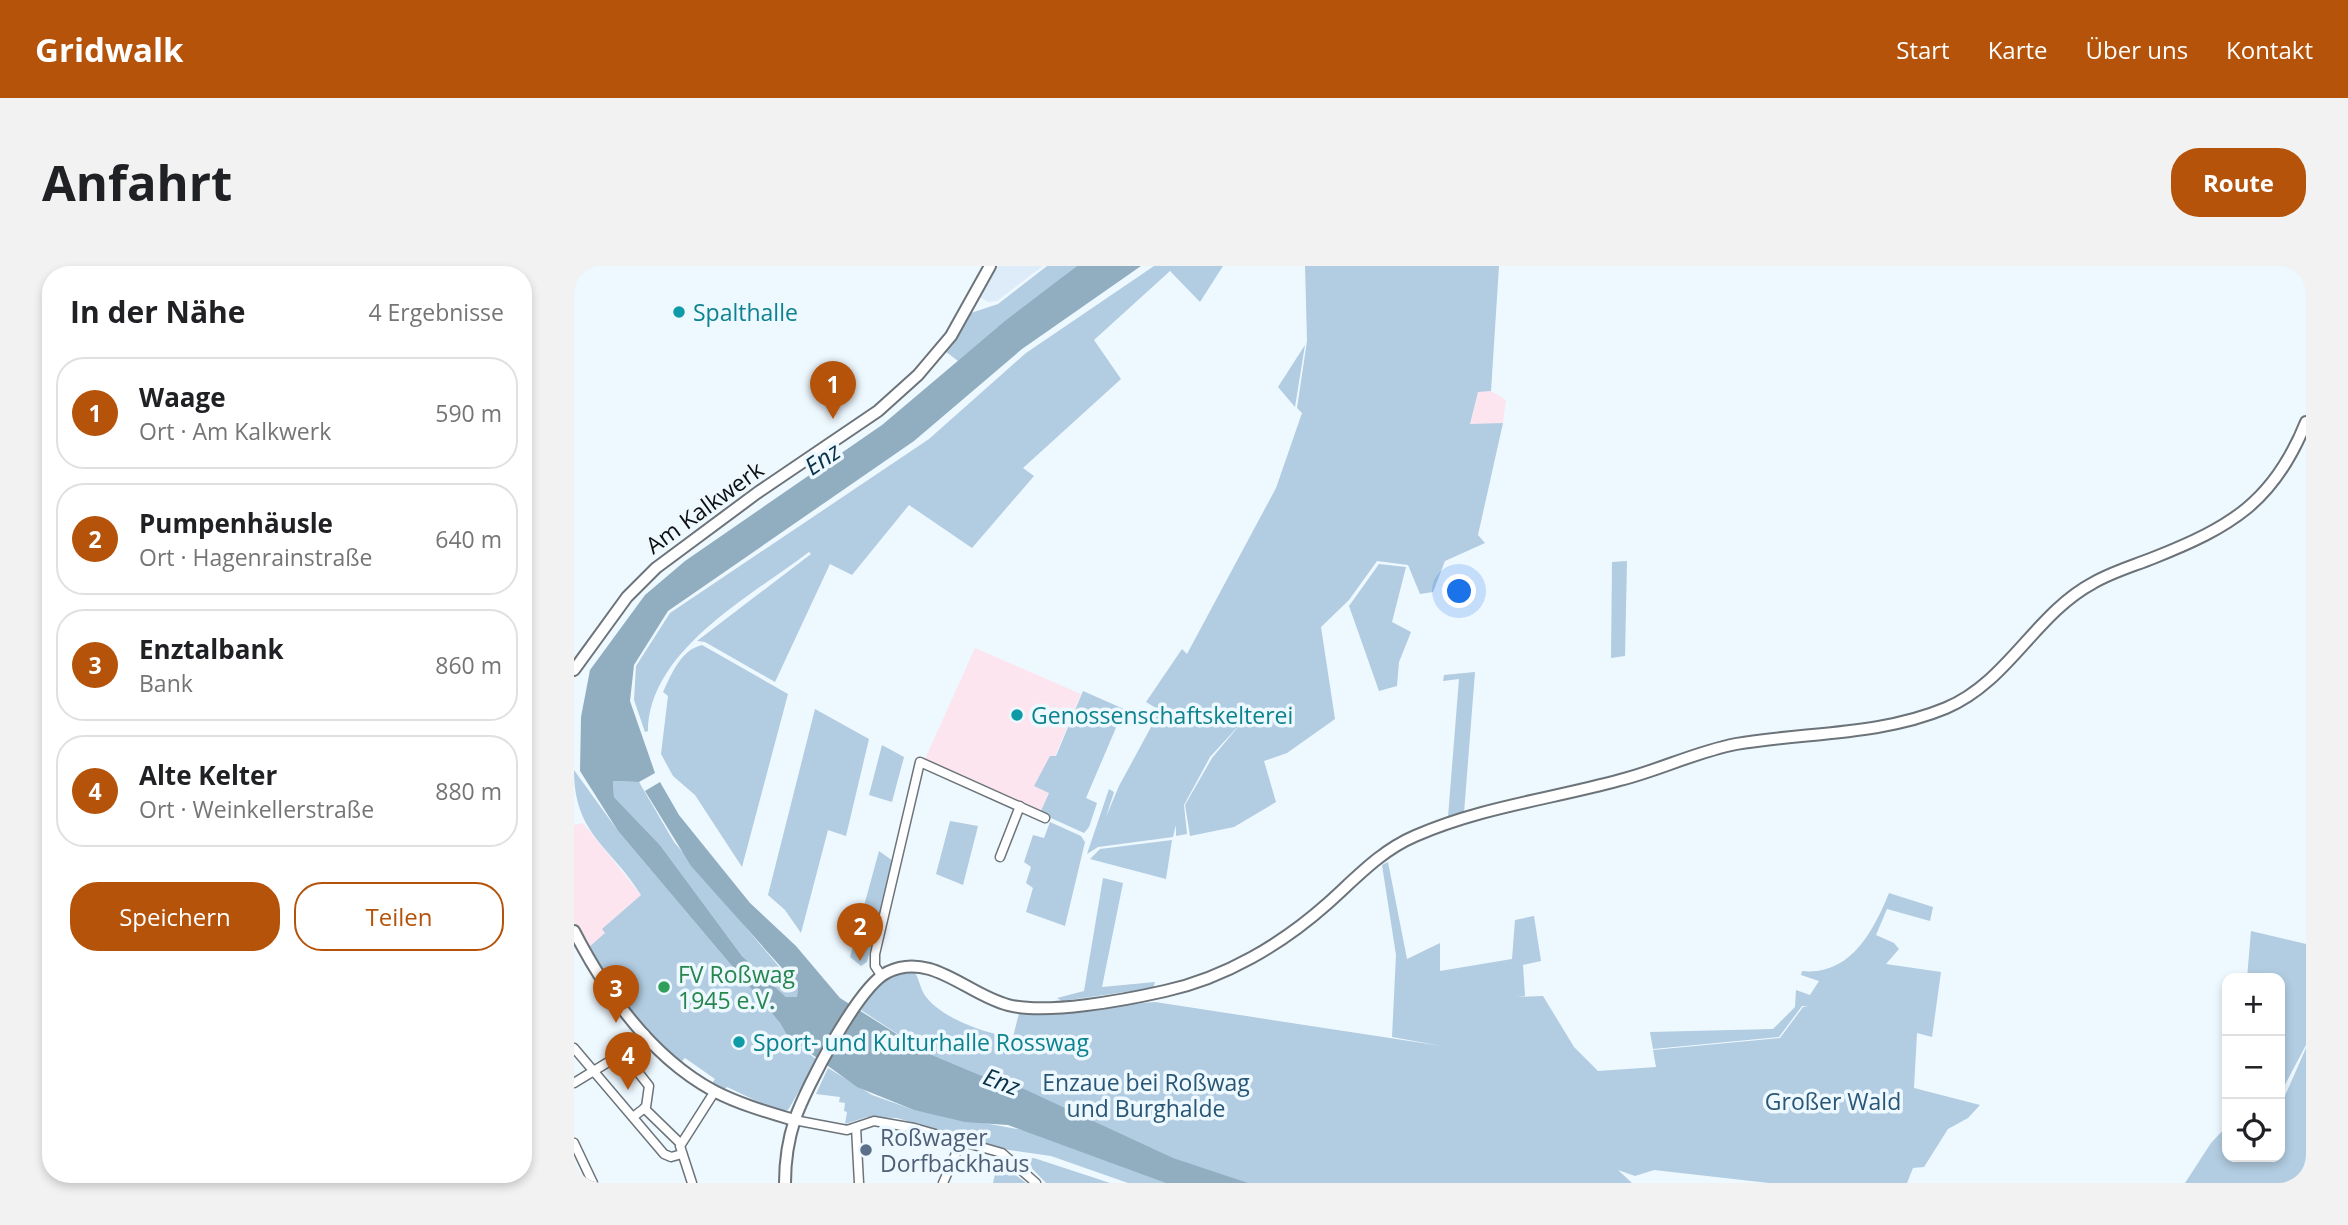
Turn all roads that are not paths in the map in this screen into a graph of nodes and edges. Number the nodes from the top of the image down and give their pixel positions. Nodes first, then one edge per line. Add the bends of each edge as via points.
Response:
1 (990, 266) edge
2 (2306, 422) edge
3 (574, 670) edge
4 (1020, 806) junction
5 (1045, 818) dead end
6 (1000, 857) dead end
7 (574, 931) edge
8 (881, 975) junction
9 (645, 1034) junction
10 (574, 1048) edge
11 (623, 1053) junction
12 (595, 1072) junction
13 (574, 1083) edge
14 (715, 1091) junction
15 (645, 1108) junction
16 (633, 1117) junction
17 (794, 1120) junction
18 (856, 1127) junction
19 (961, 1142) junction
20 (574, 1143) edge
21 (681, 1149) junction
22 (593, 1183) edge
23 (692, 1183) edge
24 (785, 1183) edge
25 (859, 1183) edge
26 (943, 1183) edge
27 (1036, 1183) edge

1 - 3 street, Am Kalkwerk via 951,336 902,390 640,582
2 - 8 street via 2283,472 2255,503 2199,537 2081,590 1991,680 1950,706 1869,729 1720,747 1622,780 1456,820 1390,849 1314,915 1262,951 1207,978 1169,990 1023,1008 992,1000 929,968 900,967
4 - 5 street
4 - 6 street
4 - 8 street via 920,762 874,954
7 - 9 street via 608,989
8 - 17 street via 861,997
9 - 11 street
9 - 14 street
10 - 12 street
11 - 12 street
11 - 15 street via 649,1086
12 - 13 street
12 - 16 street
14 - 17 street
14 - 21 street
15 - 16 street
15 - 21 street
16 - 21 street via 664,1154 671,1157
17 - 18 street via 847,1130
17 - 24 street
18 - 19 street via 886,1122
18 - 25 street
19 - 26 street
19 - 27 street via 1002,1153
20 - 22 street
21 - 23 street

